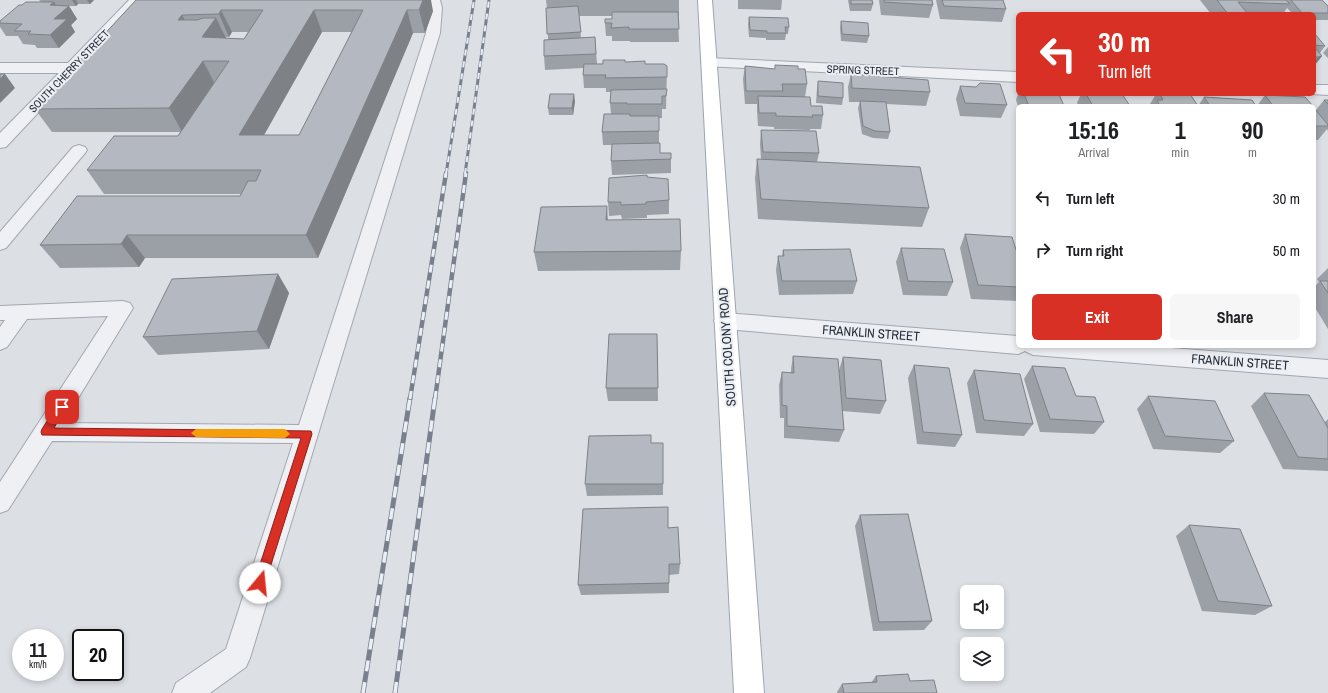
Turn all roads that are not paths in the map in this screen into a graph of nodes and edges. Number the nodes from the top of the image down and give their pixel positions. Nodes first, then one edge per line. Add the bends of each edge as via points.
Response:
1 (137, 0) edge
2 (434, 0) edge
3 (705, 0) edge
4 (709, 63) junction
5 (0, 68) edge
6 (71, 68) junction
7 (1016, 77) edge
8 (1316, 90) edge
9 (1328, 90) edge
10 (0, 143) edge
11 (79, 150) dead end
12 (0, 244) edge
13 (22, 312) junction
14 (0, 313) edge
15 (725, 321) junction
16 (0, 342) edge
17 (1016, 345) edge
18 (1059, 348) edge
19 (1328, 369) edge
20 (46, 432) junction
21 (307, 434) junction
22 (0, 502) edge
23 (186, 693) edge
24 (749, 693) edge

1 - 6 street, SOUTH CHERRY STREET
2 - 21 lane via 436,8 433,33
3 - 4 main road, SOUTH COLONY ROAD
4 - 7 street, SPRING STREET
4 - 15 main road, SOUTH COLONY ROAD
5 - 6 street
6 - 10 street, SOUTH CHERRY STREET
8 - 9 street
11 - 12 lane
13 - 14 lane
13 - 16 lane
13 - 20 lane via 124,308
15 - 17 street, FRANKLIN STREET
15 - 24 main road, SOUTH COLONY ROAD
18 - 19 street, FRANKLIN STREET
20 - 21 lane
20 - 22 lane
21 - 23 lane via 237,658

